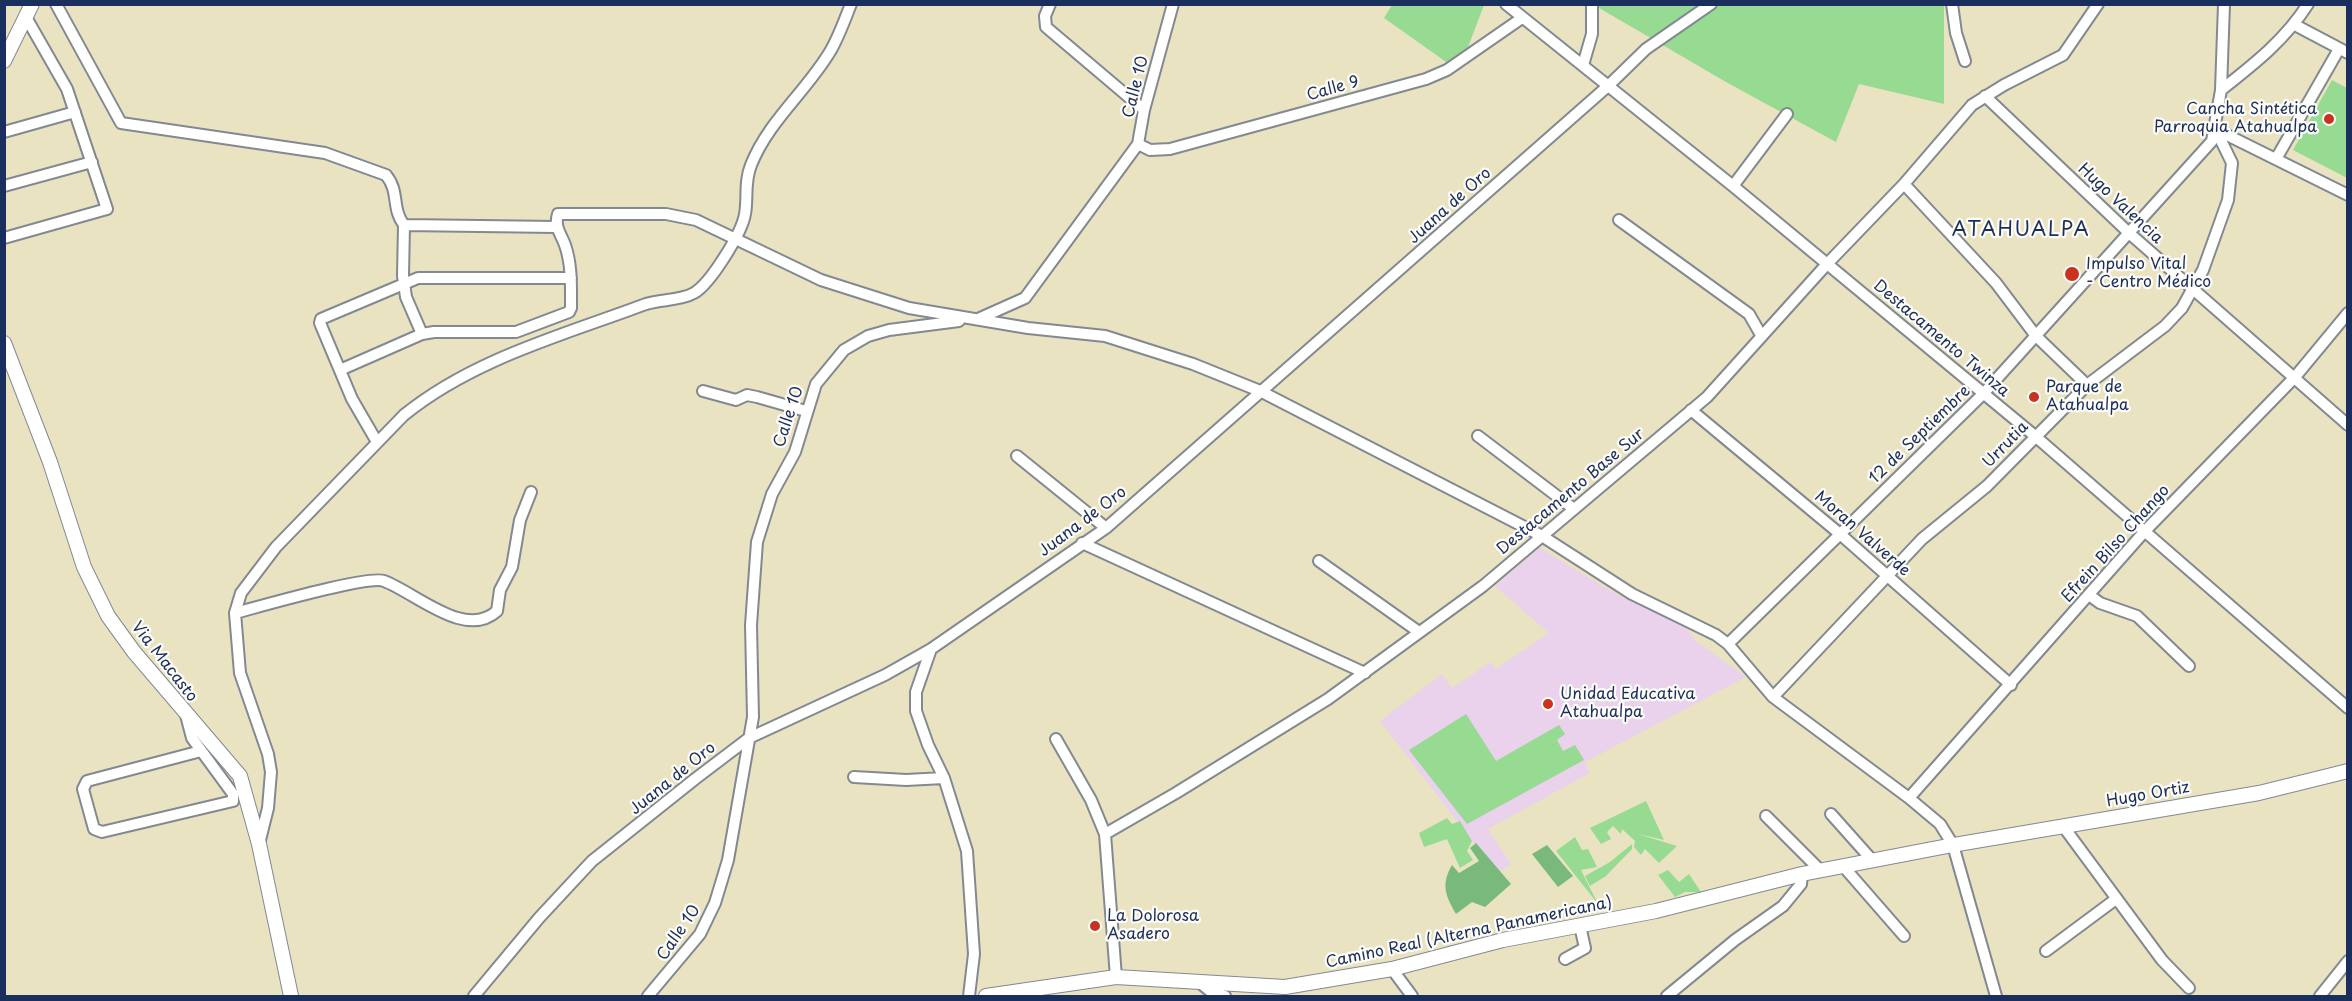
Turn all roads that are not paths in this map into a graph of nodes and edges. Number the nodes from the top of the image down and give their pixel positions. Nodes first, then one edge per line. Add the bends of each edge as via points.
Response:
1 (32, 4) edge
2 (56, 4) edge
3 (851, 4) edge
4 (1050, 4) edge
5 (1173, 4) edge
6 (1506, 4) edge
7 (1592, 4) edge
8 (1712, 4) edge
9 (1952, 4) edge
10 (2098, 4) edge
11 (2308, 4) edge
12 (2222, 5) edge
13 (1522, 18) junction
14 (27, 19) junction
15 (2295, 25) junction
16 (2343, 51) edge
17 (4, 61) edge
18 (1965, 61) dead end
19 (1584, 65) junction
20 (1608, 86) junction
21 (2221, 90) junction
22 (1985, 96) junction
23 (1144, 110) junction
24 (75, 112) junction
25 (1787, 114) dead end
26 (2215, 128) junction
27 (4, 132) edge
28 (1138, 144) junction
29 (2276, 159) junction
30 (92, 162) junction
31 (1904, 184) junction
32 (4, 186) edge
33 (1733, 186) junction
34 (2348, 195) edge
35 (1619, 220) dead end
36 (404, 225) junction
37 (556, 226) junction
38 (2129, 233) junction
39 (4, 238) edge
40 (737, 239) junction
41 (1827, 264) junction
42 (571, 278) junction
43 (405, 284) junction
44 (2192, 291) junction
45 (2348, 313) edge
46 (977, 319) junction
47 (422, 334) junction
48 (1761, 335) junction
49 (2036, 336) junction
50 (4, 343) edge
51 (340, 370) junction
52 (2295, 377) junction
53 (2087, 385) junction
54 (703, 391) dead end
55 (1260, 391) junction
56 (1983, 394) junction
57 (1691, 410) junction
58 (806, 411) junction
59 (2348, 425) edge
60 (1478, 436) dead end
61 (2035, 436) junction
62 (377, 442) junction
63 (1017, 456) dead end
64 (531, 492) dead end
65 (1574, 509) junction
66 (1106, 528) junction
67 (2144, 532) junction
68 (1840, 534) junction
69 (1542, 536) junction
70 (1082, 543) junction
71 (1319, 561) dead end
72 (1889, 577) junction
73 (2089, 595) junction
74 (235, 613) junction
75 (1419, 632) junction
76 (1728, 644) junction
77 (931, 649) junction
78 (2189, 666) dead end
79 (1365, 673) junction
80 (2011, 685) junction
81 (1773, 697) junction
82 (2348, 708) edge
83 (186, 715) junction
84 (749, 738) junction
85 (1056, 739) dead end
86 (201, 751) junction
87 (2348, 771) edge
88 (854, 777) dead end
89 (944, 778) junction
90 (1910, 798) junction
91 (1831, 814) dead end
92 (1766, 816) dead end
93 (2063, 826) junction
94 (1105, 834) junction
95 (259, 844) junction
96 (1953, 845) junction
97 (1872, 860) junction
98 (1843, 866) junction
99 (1820, 870) junction
100 (1802, 874) junction
101 (2116, 899) junction
102 (1580, 926) junction
103 (1904, 936) dead end
104 (2046, 951) dead end
105 (1565, 959) dead end
106 (2348, 961) edge
107 (1392, 969) junction
108 (1116, 977) junction
109 (1199, 982) junction
110 (2189, 988) dead end
111 (291, 996) edge
112 (474, 996) edge
113 (648, 996) edge
114 (969, 996) edge
115 (988, 996) edge
116 (1225, 996) edge
117 (1412, 996) edge
118 (1667, 996) edge
119 (1996, 996) edge
120 (2320, 996) edge

1 - 14 street
2 - 36 street via 121,123 325,153 386,175 395,192 397,215
3 - 40 street via 831,51 771,127 751,165 745,214
4 - 23 street via 1046,27
5 - 23 street, Calle 10
6 - 13 street, Destacamento Twinza
7 - 19 street via 1592,34
8 - 20 street, Juana de Oro via 1646,49
9 - 18 street
10 - 22 street, Destacamento Base Sur via 2062,56
11 - 15 street
12 - 21 street
13 - 19 street, Destacamento Twinza
13 - 28 street, Calle 9 via 1447,70 1426,79 1170,149 1150,150
14 - 17 street
14 - 24 street via 68,89
15 - 16 street
15 - 21 street via 2275,48
16 - 29 street
19 - 20 street, Destacamento Twinza
20 - 33 street, Destacamento Twinza
20 - 55 street, Juana de Oro
21 - 26 street
22 - 31 street, Destacamento Base Sur via 1972,105
22 - 38 street, Hugo Valencia
23 - 28 street, Calle 10
24 - 27 street
24 - 30 street
25 - 33 street
26 - 29 street
26 - 38 street, 12 de Septiembre via 2212,141
26 - 44 street, Urrutia via 2232,163 2228,200
28 - 46 street, Calle 10 via 1024,298
29 - 34 street
30 - 32 street
30 - 39 street via 107,209
31 - 41 street, Destacamento Base Sur
31 - 49 street via 1996,283
33 - 41 street, Destacamento Twinza
35 - 48 street via 1749,314
36 - 37 street
36 - 43 street
37 - 40 street via 558,214 666,214 696,220
37 - 42 street via 566,247
38 - 44 street, Hugo Valencia
38 - 49 street, 12 de Septiembre
40 - 46 street via 821,280 909,308
40 - 62 street via 693,294 651,302 467,373 427,396
41 - 48 street, Destacamento Base Sur
41 - 56 street, Destacamento Twinza
42 - 43 street via 417,278
42 - 47 street via 568,312 523,331
43 - 47 street via 406,297
43 - 51 street via 321,319
44 - 52 street, Hugo Valencia
44 - 53 street, Urrutia via 2165,326
45 - 52 street, Efrein Bilso Chango
46 - 55 street via 1105,336 1192,363
46 - 58 street, Calle 10 via 889,330 856,341 830,364 816,384
47 - 51 street
48 - 57 street, Destacamento Base Sur
49 - 53 street
49 - 56 street, 12 de Septiembre
50 - 83 street, Via Macasto via 89,577 108,616
51 - 62 street
52 - 59 street, Hugo Valencia
52 - 67 street, Efrein Bilso Chango
53 - 61 street, Urrutia
54 - 58 street via 736,400 747,395
55 - 66 street, Juana de Oro
55 - 69 street
56 - 61 street, Destacamento Twinza
56 - 68 street, 12 de Septiembre
57 - 65 street, Destacamento Base Sur
57 - 68 street, Moran Valverde
58 - 84 street, Calle 10 via 795,452 772,494 757,542 751,625 753,717
60 - 65 street
61 - 67 street, Destacamento Twinza
61 - 72 street, Urrutia via 1987,486 1922,539
62 - 74 street via 276,547 241,594
63 - 66 street
64 - 74 street via 497,611 482,621 444,612 377,580
65 - 69 street, Destacamento Base Sur
66 - 70 street, Juana de Oro
67 - 73 street, Efrein Bilso Chango
67 - 82 street, Destacamento Twinza
68 - 72 street, Moran Valverde
68 - 76 street, 12 de Septiembre
69 - 75 street, Destacamento Base Sur via 1483,586
69 - 76 street via 1632,594
70 - 77 street, Juana de Oro
70 - 79 street
71 - 75 street
72 - 80 street, Moran Valverde
72 - 81 street, Urrutia
73 - 78 street via 2137,616
73 - 80 street, Efrein Bilso Chango
74 - 95 street via 240,673 271,772
75 - 79 street, Destacamento Base Sur
76 - 81 street
77 - 84 street, Juana de Oro via 885,675
77 - 89 street via 916,692 916,711
79 - 94 street, Destacamento Base Sur
80 - 90 street, Efrein Bilso Chango
81 - 90 street
83 - 86 street
83 - 95 street, Via Macasto via 240,776
84 - 112 street, Juana de Oro via 592,861
84 - 113 street, Calle 10 via 738,814 715,903 687,952
85 - 94 street
86 - 86 street via 233,794 232,801 102,832 94,829 83,789 87,781
87 - 93 street, Hugo Ortiz via 2259,793
88 - 89 street
89 - 114 street via 967,851 974,954
90 - 96 street via 1940,824
91 - 97 street
92 - 99 street
93 - 96 street, Hugo Ortiz
93 - 101 street
94 - 108 street
95 - 111 street, Via Macasto
96 - 97 street, Camino Real (Alterna Panamericana)
96 - 119 street
97 - 98 street, Camino Real (Alterna Panamericana)
98 - 99 street, Camino Real (Alterna Panamericana)
98 - 103 street
99 - 100 street, Camino Real (Alterna Panamericana)
100 - 102 street, Camino Real (Alterna Panamericana)
100 - 118 street via 1802,884 1784,906
101 - 104 street
101 - 110 street via 2162,960
102 - 105 street via 1585,948
102 - 107 street, Camino Real (Alterna Panamericana) via 1503,940
106 - 120 street
107 - 109 street, Camino Real (Alterna Panamericana) via 1285,987
107 - 117 street
108 - 109 street, Camino Real (Alterna Panamericana)
108 - 115 street, Camino Real (Alterna Panamericana)
109 - 116 street

